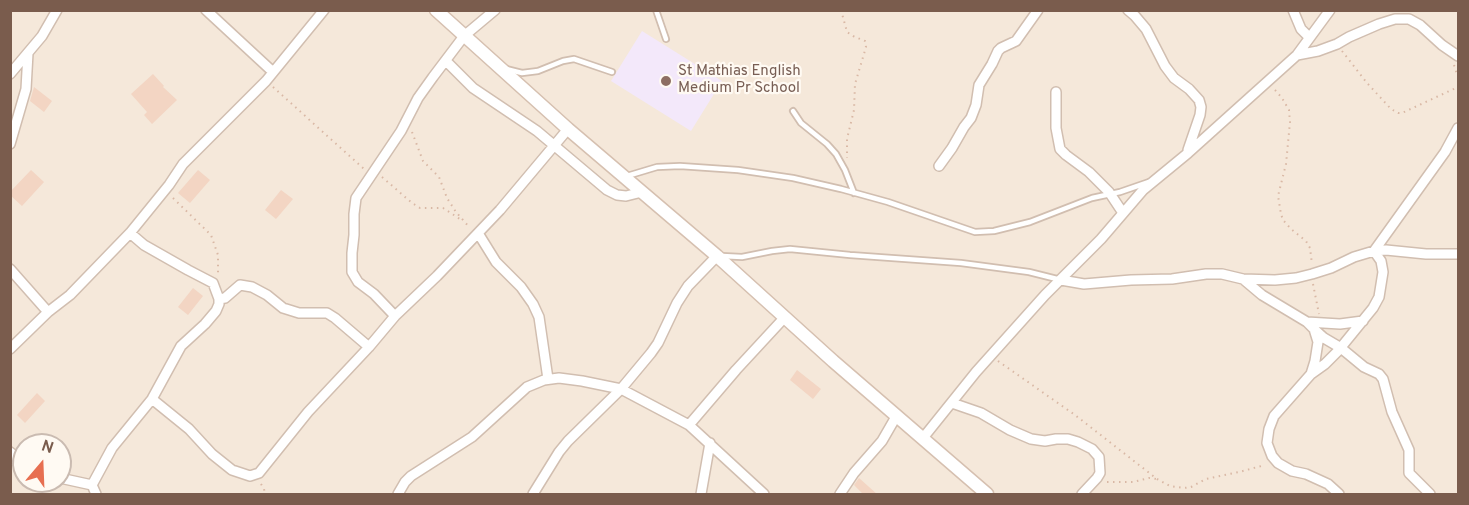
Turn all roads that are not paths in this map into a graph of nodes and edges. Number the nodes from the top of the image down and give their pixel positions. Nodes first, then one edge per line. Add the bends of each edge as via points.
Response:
1 (57, 10) edge
2 (206, 10) edge
3 (324, 10) edge
4 (436, 10) edge
5 (495, 10) edge
6 (656, 10) edge
7 (1038, 10) edge
8 (1128, 10) edge
9 (1293, 10) edge
10 (1330, 10) edge
11 (1398, 10) edge
12 (1408, 19) junction
13 (464, 36) junction
14 (1310, 37) junction
15 (666, 39) dead end
16 (28, 53) junction
17 (1297, 55) junction
18 (1458, 56) edge
19 (446, 61) junction
20 (499, 67) junction
21 (273, 72) junction
22 (612, 72) dead end
23 (10, 74) edge
24 (1056, 92) dead end
25 (793, 111) dead end
26 (1458, 128) edge
27 (568, 129) junction
28 (10, 144) edge
29 (554, 146) junction
30 (1188, 153) junction
31 (939, 166) dead end
32 (625, 177) junction
33 (1157, 179) junction
34 (642, 192) junction
35 (854, 193) junction
36 (1110, 193) junction
37 (1123, 213) junction
38 (130, 232) junction
39 (478, 233) junction
40 (1374, 251) junction
41 (1458, 254) edge
42 (717, 256) junction
43 (10, 269) edge
44 (1244, 279) junction
45 (1061, 280) junction
46 (218, 297) junction
47 (48, 312) junction
48 (395, 316) junction
49 (785, 317) junction
50 (1363, 321) junction
51 (1317, 326) junction
52 (369, 347) junction
53 (1341, 348) junction
54 (10, 349) edge
55 (1311, 374) junction
56 (548, 379) junction
57 (621, 389) junction
58 (152, 399) junction
59 (952, 403) junction
60 (897, 416) junction
61 (689, 425) junction
62 (923, 438) junction
63 (710, 443) junction
64 (72, 482) edge
65 (94, 490) edge
66 (398, 495) edge
67 (533, 495) edge
68 (700, 495) edge
69 (764, 495) edge
70 (840, 495) edge
71 (987, 495) edge
72 (1082, 495) edge
73 (1340, 495) edge
74 (1430, 495) edge

1 - 16 street
2 - 21 street
3 - 21 street
4 - 13 main road
5 - 13 street
6 - 15 lane
7 - 31 street via 1016,41 998,51 980,85 970,118
8 - 30 street via 1146,29 1174,78 1199,100 1200,115
9 - 14 street via 1301,29
10 - 14 street
11 - 12 street
12 - 17 street via 1379,24 1337,44
12 - 18 street
13 - 19 street
13 - 20 main road
14 - 17 street
16 - 23 street
16 - 28 street via 26,89
17 - 30 street
19 - 29 street via 473,88
19 - 48 street via 418,98 355,203 352,272
20 - 22 lane via 522,73 538,72 574,58
20 - 27 main road
21 - 38 street via 183,164
24 - 36 street via 1060,149
25 - 35 lane via 836,154
26 - 40 street
27 - 29 street
27 - 32 main road
29 - 34 street via 607,190 626,196
29 - 39 street
30 - 33 street
32 - 34 main road
32 - 35 lane via 657,167 738,170
33 - 36 lane
33 - 37 street
34 - 42 main road
35 - 36 lane via 975,232 1030,222
36 - 37 street
37 - 45 street
38 - 46 street via 144,245 213,282
38 - 47 street via 70,295
39 - 48 street
39 - 56 street via 496,262 533,304 542,331
40 - 41 street
40 - 44 street via 1296,278
40 - 50 street via 1381,261 1382,283 1379,297
42 - 45 lane via 742,257 790,249 961,263
42 - 49 main road
42 - 57 street via 688,286 658,343
43 - 47 street
44 - 45 street via 1222,273 1084,284
44 - 51 street via 1262,295
45 - 59 street
46 - 52 street via 225,298 240,285 252,287 283,309 335,318
46 - 58 street via 216,311 181,346
47 - 54 street
48 - 52 street
49 - 60 main road
49 - 61 street
50 - 51 street
50 - 53 street
51 - 53 street via 1324,338
51 - 55 street
52 - 58 street via 259,472 250,476 232,470
53 - 55 street
53 - 74 street via 1383,379 1409,450 1409,473
55 - 73 street via 1274,416 1267,443 1278,463 1325,482
56 - 57 street
56 - 66 street via 527,387 472,437 411,476
57 - 61 street
57 - 67 street via 568,441
58 - 65 street via 112,448
59 - 62 street
59 - 72 street via 1031,439 1068,440 1092,449 1099,457 1100,473
60 - 62 main road
60 - 70 street
61 - 63 street
62 - 71 main road
63 - 68 street
63 - 69 street
64 - 65 street

